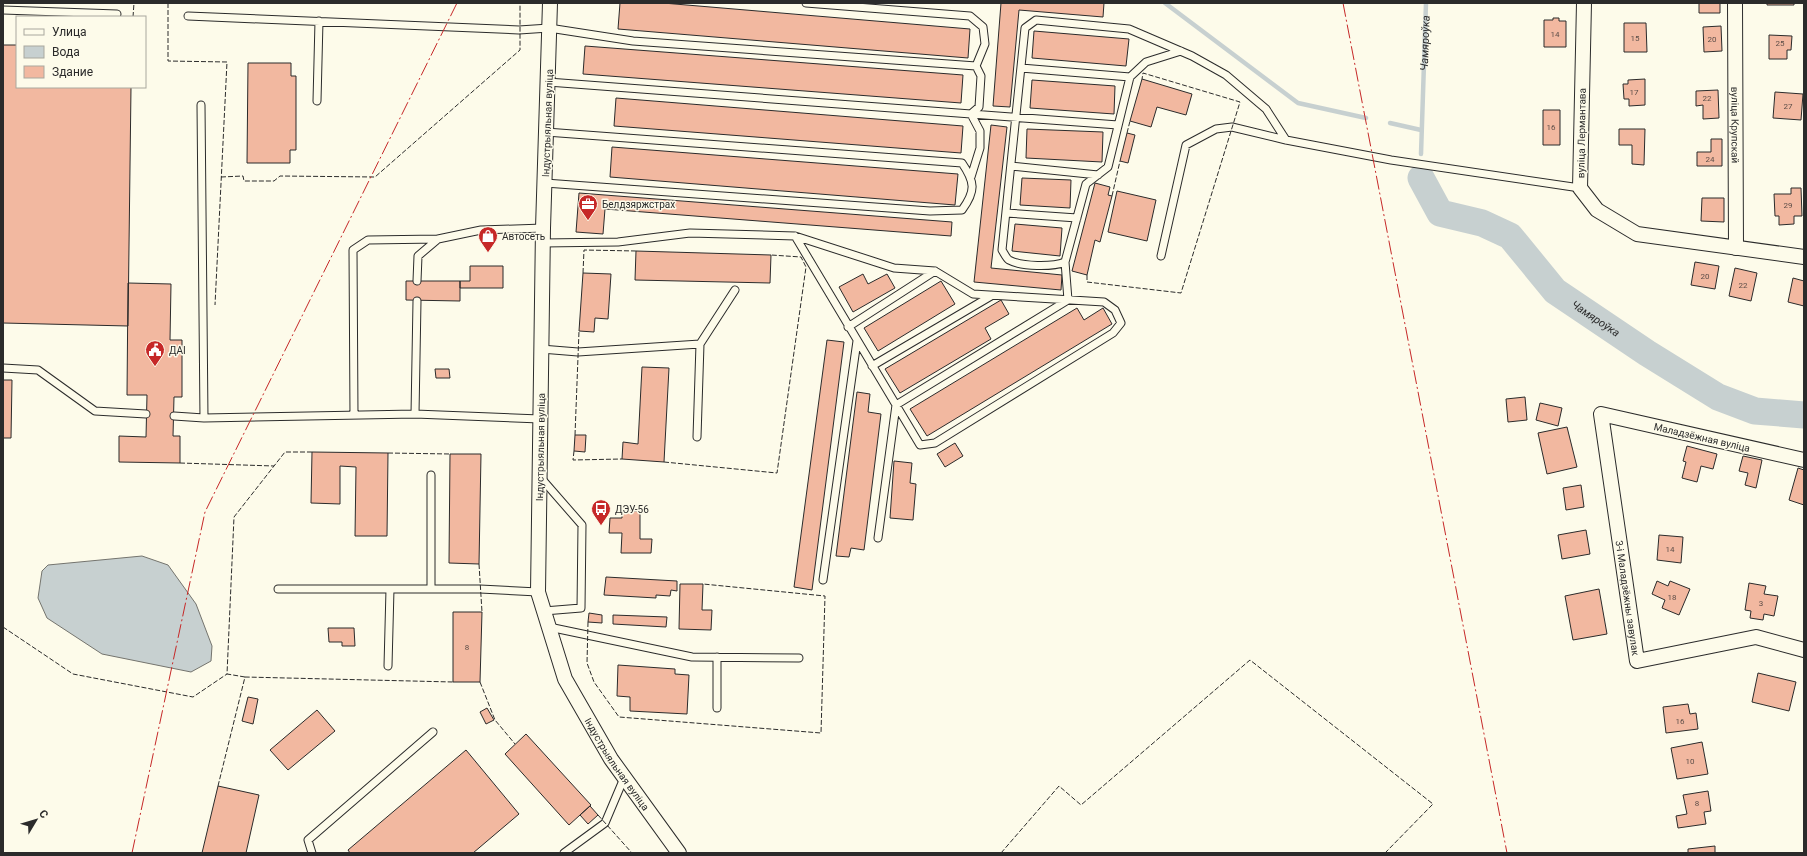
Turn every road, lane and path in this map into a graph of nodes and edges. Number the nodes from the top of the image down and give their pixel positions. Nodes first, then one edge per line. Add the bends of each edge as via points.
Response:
1 (550, 3) edge
2 (806, 3) edge
3 (1584, 3) edge
4 (1735, 3) edge
5 (3, 10) edge
6 (117, 14) dead end
7 (188, 16) dead end
8 (319, 21) junction
9 (549, 28) junction
10 (1181, 51) junction
11 (976, 66) junction
12 (1021, 68) junction
13 (1130, 77) junction
14 (548, 82) junction
15 (317, 101) dead end
16 (201, 105) dead end
17 (971, 114) junction
18 (1016, 117) junction
19 (1118, 125) junction
20 (546, 132) junction
21 (1286, 140) junction
22 (1010, 166) junction
23 (1098, 175) junction
24 (972, 177) junction
25 (545, 183) junction
26 (1580, 188) junction
27 (1006, 213) junction
28 (1077, 218) junction
29 (543, 228) junction
30 (795, 236) junction
31 (438, 240) junction
32 (543, 243) junction
33 (1736, 248) junction
34 (1161, 256) dead end
35 (1804, 257) edge
36 (1065, 262) junction
37 (935, 271) junction
38 (417, 281) dead end
39 (735, 290) dead end
40 (991, 295) junction
41 (1068, 300) junction
42 (417, 301) dead end
43 (848, 326) junction
44 (857, 341) junction
45 (700, 344) junction
46 (541, 349) junction
47 (872, 366) junction
48 (3, 368) edge
49 (896, 405) junction
50 (146, 414) dead end
51 (415, 414) junction
52 (1601, 414) joint
53 (354, 415) junction
54 (174, 416) dead end
55 (204, 418) junction
56 (540, 419) junction
57 (697, 437) dead end
58 (1804, 460) edge
59 (431, 474) dead end
60 (539, 476) junction
61 (878, 538) dead end
62 (823, 580) dead end
63 (278, 589) dead end
64 (390, 589) junction
65 (431, 589) junction
66 (538, 592) junction
67 (544, 611) junction
68 (549, 628) junction
69 (1804, 650) edge
70 (717, 657) junction
71 (799, 658) dead end
72 (388, 666) dead end
73 (717, 708) dead end
74 (433, 732) dead end
75 (624, 778) junction
76 (312, 853) edge
77 (564, 853) edge
78 (679, 853) edge

1 - 9 street, Індустрыяльная вуліца
2 - 11 lane via 970,16 983,27 985,44
3 - 26 street, вуліца Лермантава
4 - 33 street, вуліца Крупскай
5 - 6 lane
7 - 8 lane
8 - 9 lane via 519,30
8 - 15 lane
9 - 11 lane via 633,42
9 - 14 street, Індустрыяльная вуліца
10 - 12 lane via 1129,29 1036,20 1025,28
10 - 13 lane via 1146,62
10 - 21 lane via 1226,75 1266,109
11 - 17 lane via 981,76 979,107
12 - 13 lane
12 - 18 lane
13 - 19 lane
14 - 17 lane
14 - 20 street, Індустрыяльная вуліца
16 - 55 lane
17 - 18 lane
17 - 24 lane via 980,131 980,148
18 - 19 lane
18 - 22 lane
19 - 23 lane via 1108,167
20 - 24 lane via 962,163
20 - 25 street, Індустрыяльная вуліца
21 - 26 lane via 1391,160
21 - 34 lane via 1232,127 1216,129 1186,145
22 - 23 lane
22 - 27 lane
23 - 28 lane via 1086,184
24 - 25 lane via 971,197 962,210
25 - 29 street, Індустрыяльная вуліца
26 - 33 street, вуліца Лермантава via 1597,210 1637,234
27 - 28 lane
27 - 36 lane via 1002,250 1008,259 1019,263 1056,266
28 - 36 lane
29 - 31 lane via 481,230
29 - 32 street, Індустрыяльная вуліца
30 - 32 lane via 690,233 618,242
30 - 37 lane via 894,268
30 - 43 lane
31 - 38 lane via 418,256
31 - 53 lane via 368,240 353,250
32 - 46 street, Індустрыяльная вуліца
33 - 35 street, вуліца Лермантава
36 - 41 lane
37 - 40 lane via 973,294
37 - 43 lane
39 - 45 lane
40 - 41 lane
40 - 47 lane
41 - 49 lane
41 - 49 lane via 1104,302 1115,310 1120,323 1114,333 935,443 920,445
42 - 51 lane
43 - 44 lane
44 - 47 lane
44 - 62 lane
45 - 46 lane via 578,352
45 - 57 lane
46 - 56 street, Індустрыяльная вуліца
47 - 49 lane
48 - 50 lane via 38,370 96,411
49 - 61 lane
51 - 53 lane
51 - 56 lane
52 - 58 street, Маладзёжная вуліца
52 - 69 street, 3-і Маладзёжны завулак via 1637,660 1756,637
53 - 55 lane
54 - 55 lane
56 - 60 street, Індустрыяльная вуліца
59 - 65 lane
60 - 66 street, Індустрыяльная вуліца
60 - 67 lane via 582,525 581,608
63 - 64 lane
64 - 65 lane
64 - 72 lane
65 - 66 lane
66 - 67 street, Індустрыяльная вуліца
67 - 68 street, Індустрыяльная вуліца
68 - 70 lane via 692,656
68 - 75 street, Індустрыяльная вуліца via 565,679
70 - 71 lane
70 - 73 lane
74 - 76 lane via 308,840
75 - 77 lane via 605,823
75 - 78 street, Індустрыяльная вуліца

